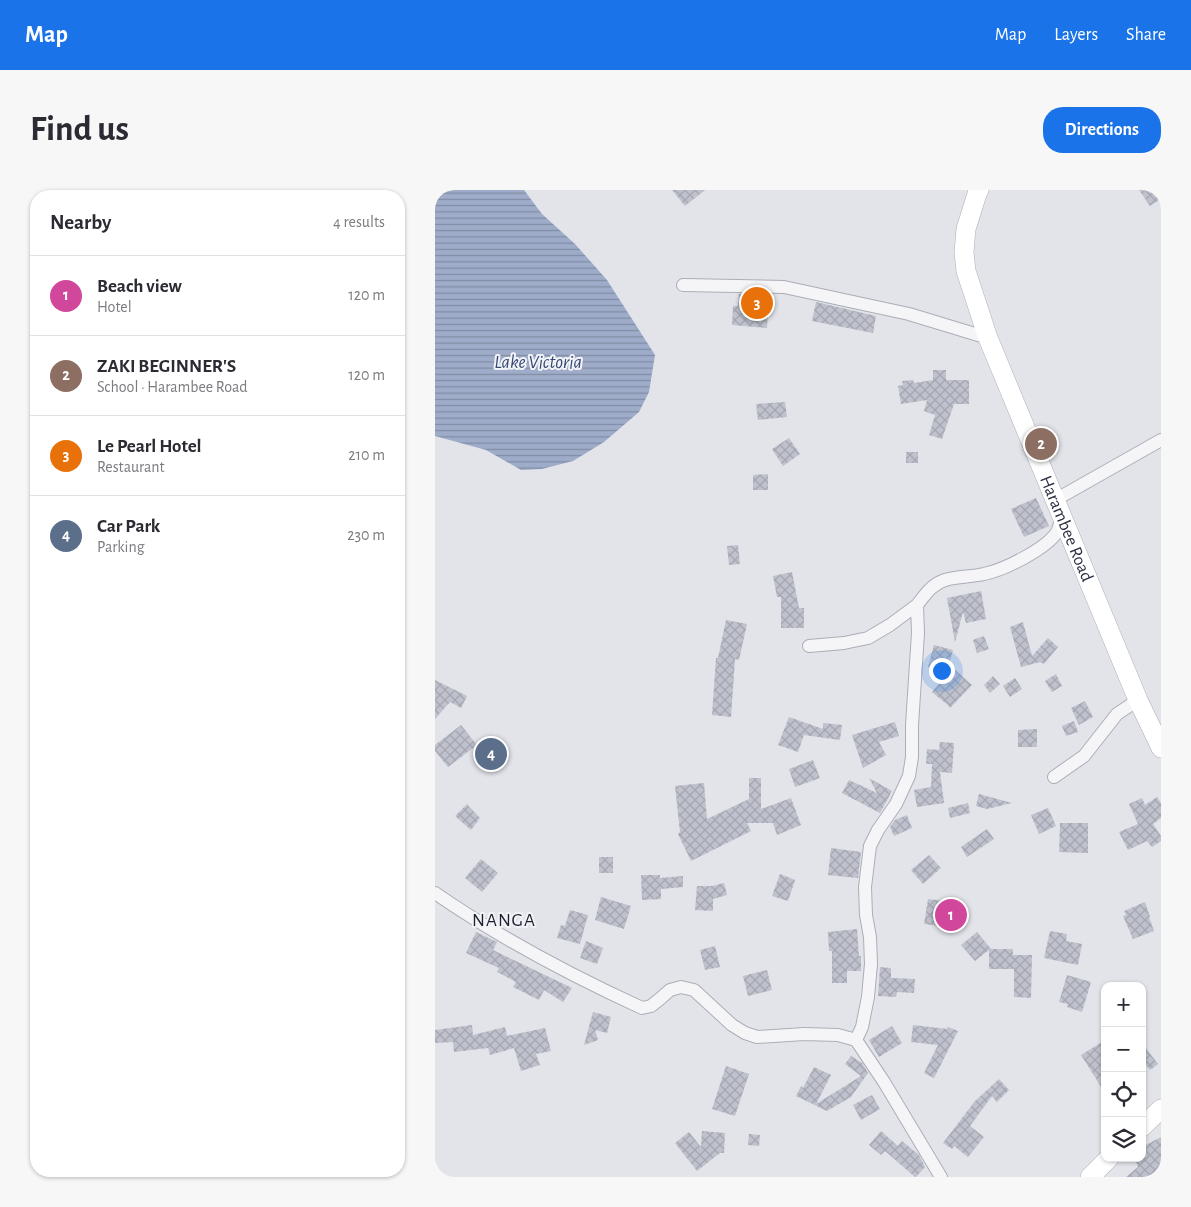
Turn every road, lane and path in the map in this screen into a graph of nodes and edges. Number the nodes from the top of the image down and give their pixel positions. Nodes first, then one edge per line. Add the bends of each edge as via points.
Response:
1 (979, 190) edge
2 (683, 285) dead end
3 (988, 338) junction
4 (1161, 440) edge
5 (1058, 509) junction
6 (917, 605) junction
7 (809, 646) dead end
8 (1138, 700) junction
9 (1161, 748) edge
10 (1053, 777) dead end
11 (435, 893) edge
12 (856, 1040) junction
13 (1161, 1109) edge
14 (1146, 1123) edge
15 (1105, 1162) edge
16 (941, 1177) edge
17 (1090, 1177) edge

1 - 3 main road, Harambee Road via 965,229 964,252 966,271
2 - 3 street via 784,286 909,314
3 - 5 main road, Harambee Road
4 - 5 street
5 - 6 street via 1057,531 1047,542 1007,567 945,580 929,589
5 - 8 main road, Harambee Road
6 - 7 street via 868,638
6 - 12 street via 912,757 909,776 896,804 869,846 865,915 871,964 868,997
8 - 9 main road, Harambee Road
8 - 10 street via 1117,714 1084,756
11 - 12 street via 539,957 642,1008 651,1006 670,990 681,987 694,990 732,1025 757,1037 838,1035
12 - 16 street
13 - 14 main road
15 - 17 main road

